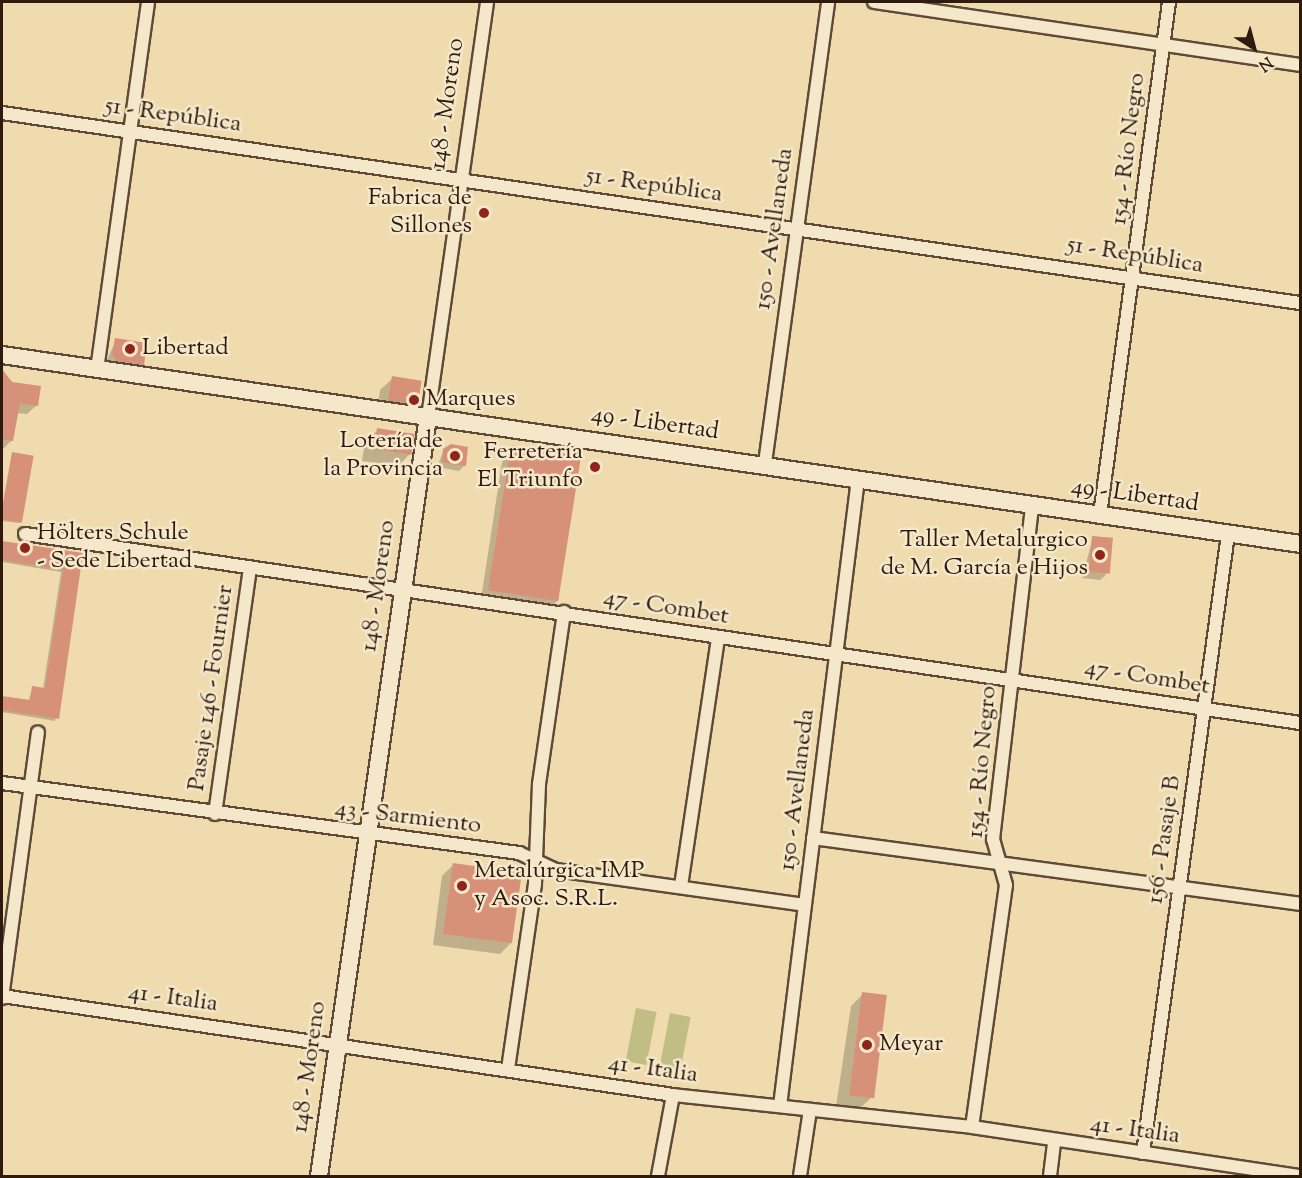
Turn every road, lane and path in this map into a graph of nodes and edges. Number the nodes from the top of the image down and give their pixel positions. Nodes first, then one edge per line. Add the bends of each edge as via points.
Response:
1 (147, 2) edge
2 (487, 2) edge
3 (828, 2) edge
4 (873, 2) edge
5 (1169, 2) edge
6 (1163, 46) junction
7 (1300, 65) edge
8 (2, 113) edge
9 (128, 131) junction
10 (461, 179) junction
11 (796, 228) junction
12 (1135, 277) junction
13 (1300, 303) edge
14 (2, 355) edge
15 (97, 370) junction
16 (428, 417) junction
17 (765, 463) junction
18 (858, 479) junction
19 (1032, 506) junction
20 (1100, 515) junction
21 (25, 534) dead end
22 (1228, 534) junction
23 (1300, 544) edge
24 (250, 568) junction
25 (403, 589) junction
26 (564, 612) junction
27 (718, 638) junction
28 (835, 653) junction
29 (1011, 679) junction
30 (1205, 708) junction
31 (1300, 723) edge
32 (38, 732) dead end
33 (2, 783) edge
34 (28, 786) junction
35 (215, 814) junction
36 (369, 834) junction
37 (813, 838) junction
38 (1000, 860) junction
39 (537, 862) junction
40 (1179, 885) junction
41 (681, 886) junction
42 (1300, 904) edge
43 (805, 905) junction
44 (2, 996) edge
45 (338, 1045) junction
46 (508, 1069) junction
47 (674, 1095) junction
48 (780, 1106) junction
49 (810, 1110) junction
50 (972, 1127) junction
51 (1054, 1141) junction
52 (1143, 1153) junction
53 (1261, 1173) edge
54 (319, 1176) edge
55 (658, 1176) edge
56 (800, 1176) edge
57 (1050, 1176) edge
58 (1300, 1176) edge

1 - 9 street
2 - 10 street, 148 - Moreno
3 - 11 street, 150 - Avellaneda
4 - 6 street
5 - 6 street, 154 - Río Negro
6 - 7 street
6 - 12 street, 154 - Río Negro
8 - 9 street, 51 - República
9 - 10 street, 51 - República
9 - 15 street
10 - 11 street, 51 - República
10 - 16 street, 148 - Moreno
11 - 12 street, 51 - República
11 - 17 street, 150 - Avellaneda
12 - 13 street, 51 - República
12 - 20 street, 154 - Río Negro
14 - 15 street, 49 - Libertad
15 - 16 street, 49 - Libertad
16 - 17 street, 49 - Libertad
16 - 25 street, 148 - Moreno
17 - 18 street, 49 - Libertad
18 - 19 street, 49 - Libertad
18 - 28 street, 150 - Avellaneda
19 - 20 street, 49 - Libertad
19 - 29 street, 154 - Río Negro
20 - 22 street, 49 - Libertad
21 - 24 street, 47 - Combet
22 - 23 street, 49 - Libertad
22 - 30 street, 156 - Pasaje B
24 - 25 street, 47 - Combet
24 - 35 street, Pasaje 146 - Fournier
25 - 26 street, 47 - Combet
25 - 36 street, 148 - Moreno
26 - 27 street, 47 - Combet
26 - 39 street via 539,784
27 - 28 street, 47 - Combet
27 - 41 street
28 - 29 street, 47 - Combet
28 - 37 street, 150 - Avellaneda
29 - 30 street, 47 - Combet
29 - 38 street, 154 - Río Negro via 993,839
30 - 31 street, 47 - Combet
30 - 40 street, 156 - Pasaje B
32 - 34 street
33 - 34 street, 43 - Sarmiento
34 - 35 street, 43 - Sarmiento
34 - 44 street
35 - 36 street, 43 - Sarmiento
36 - 39 street, 43 - Sarmiento via 519,853
36 - 45 street, 148 - Moreno
37 - 38 street
37 - 43 street, 150 - Avellaneda
38 - 40 street
38 - 50 street, 154 - Río Negro via 1006,885
39 - 41 street, 43 - Sarmiento via 556,870
39 - 46 street
40 - 42 street
40 - 52 street, 156 - Pasaje B
41 - 43 street, 43 - Sarmiento
43 - 48 street, 150 - Avellaneda
44 - 45 street, 41 - Italia
45 - 46 street, 41 - Italia
45 - 54 street, 148 - Moreno
46 - 47 street, 41 - Italia
47 - 48 street, 41 - Italia
47 - 55 street
48 - 49 street, 41 - Italia
49 - 50 street, 41 - Italia
49 - 56 street
50 - 51 street, 41 - Italia
51 - 52 street, 41 - Italia
51 - 57 street
52 - 53 street, 41 - Italia
53 - 58 street, 41 - Italia

